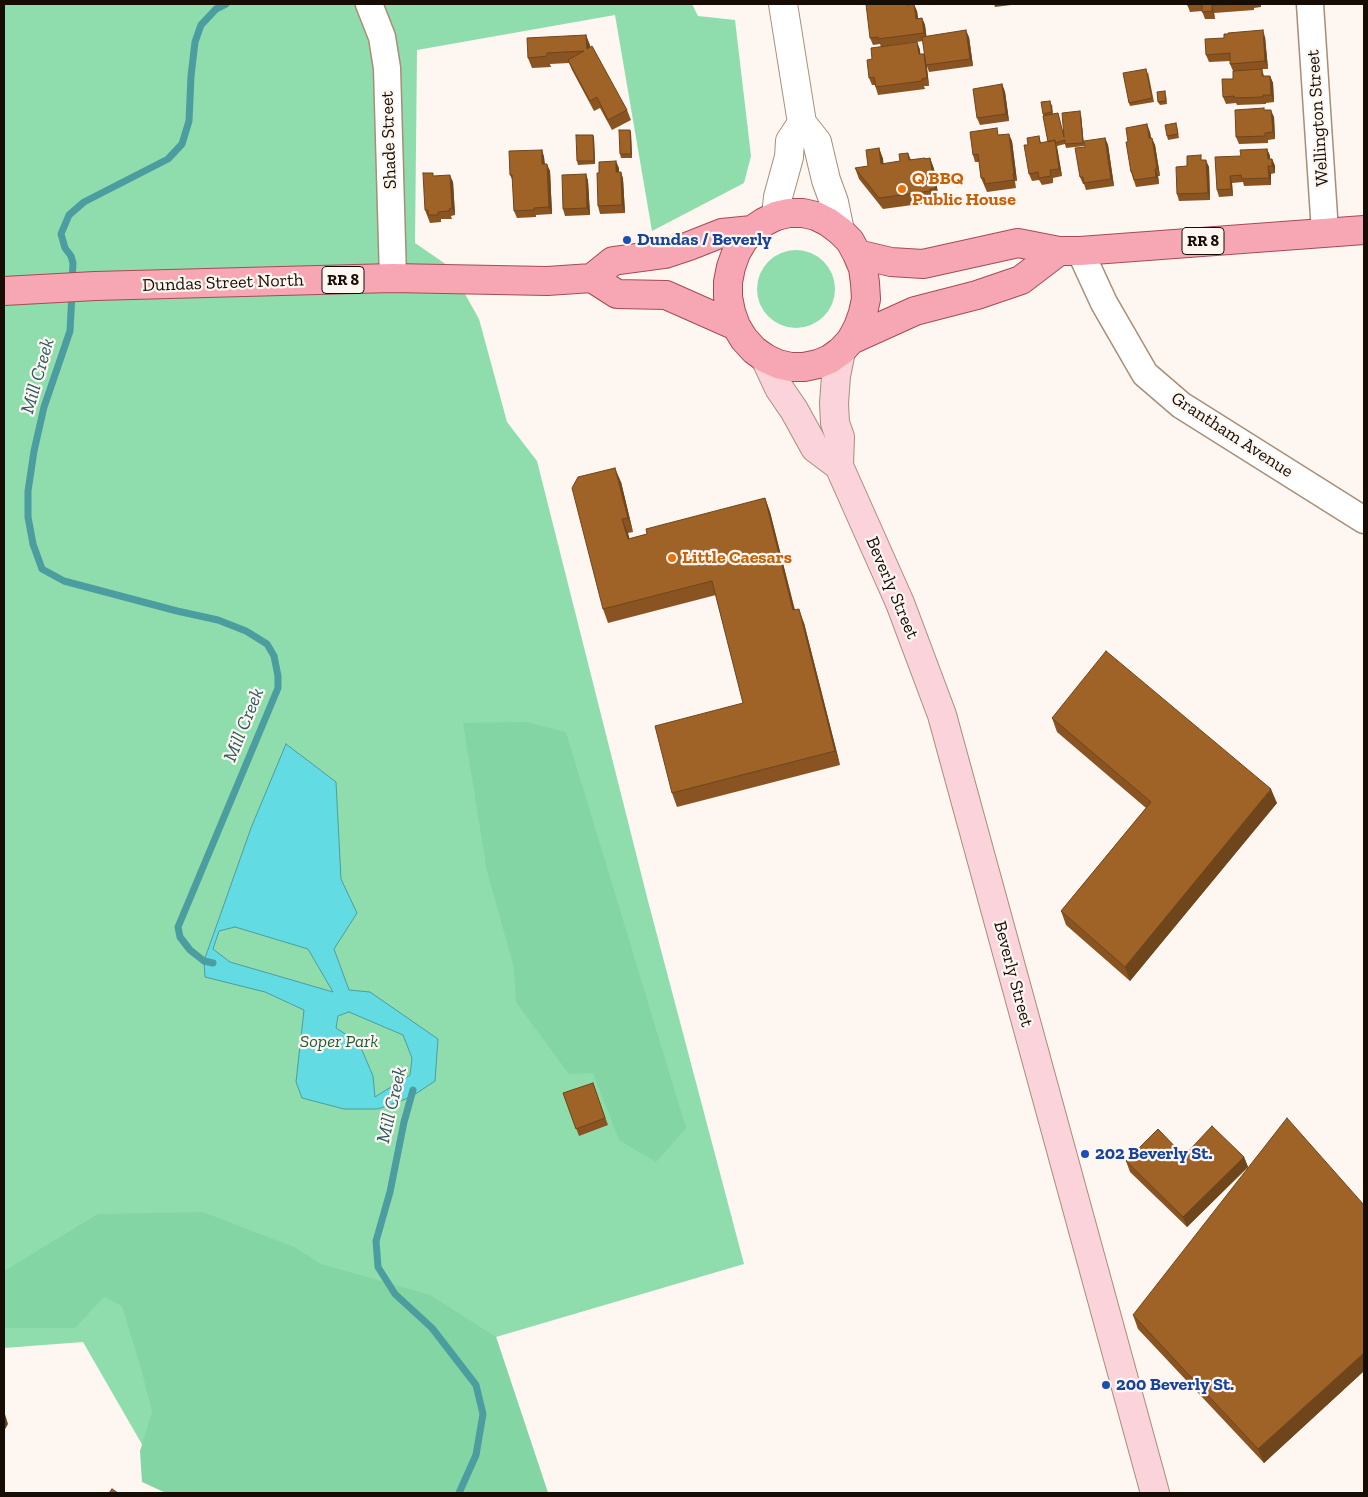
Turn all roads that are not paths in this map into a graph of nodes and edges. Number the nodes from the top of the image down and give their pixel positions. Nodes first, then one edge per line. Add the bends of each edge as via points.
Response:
1 (370, 4) edge
2 (783, 4) edge
3 (1310, 4) edge
4 (802, 123) junction
5 (776, 216) junction
6 (752, 230) junction
7 (1364, 230) edge
8 (840, 231) junction
9 (1325, 232) junction
10 (1070, 251) junction
11 (857, 254) junction
12 (393, 278) junction
13 (592, 278) junction
14 (4, 290) edge
15 (736, 326) junction
16 (846, 345) junction
17 (765, 358) junction
18 (839, 466) junction
19 (1364, 520) edge
20 (1155, 1493) edge

1 - 12 street, Shade Street via 382,37 387,68
2 - 4 street
3 - 9 street, Wellington Street
4 - 5 street via 790,141
4 - 8 street via 817,142
5 - 6 main road
5 - 8 main road via 803,213 816,216
6 - 13 main road via 722,234 665,254 613,261
6 - 15 main road via 736,253 728,282 728,297
7 - 9 main road, RR 8
8 - 11 main road
9 - 10 main road, RR 8
10 - 11 main road, RR 8 via 1018,243 923,264 891,262
10 - 16 main road via 1021,280 915,311
10 - 19 street, Grantham Avenue via 1145,374 1181,405
11 - 16 main road via 863,268 866,298 858,327
12 - 13 main road, Dundas Street North / RR 8 via 547,281
12 - 14 main road, Dundas Street North / RR 8
13 - 15 main road via 617,294 666,295
15 - 17 main road via 744,339
16 - 17 main road via 830,359 804,367 784,366
16 - 18 main road, Beverly Street via 836,376 834,403 840,437
17 - 18 main road, Beverly Street via 815,448
18 - 20 main road, Beverly Street via 900,603 942,715

